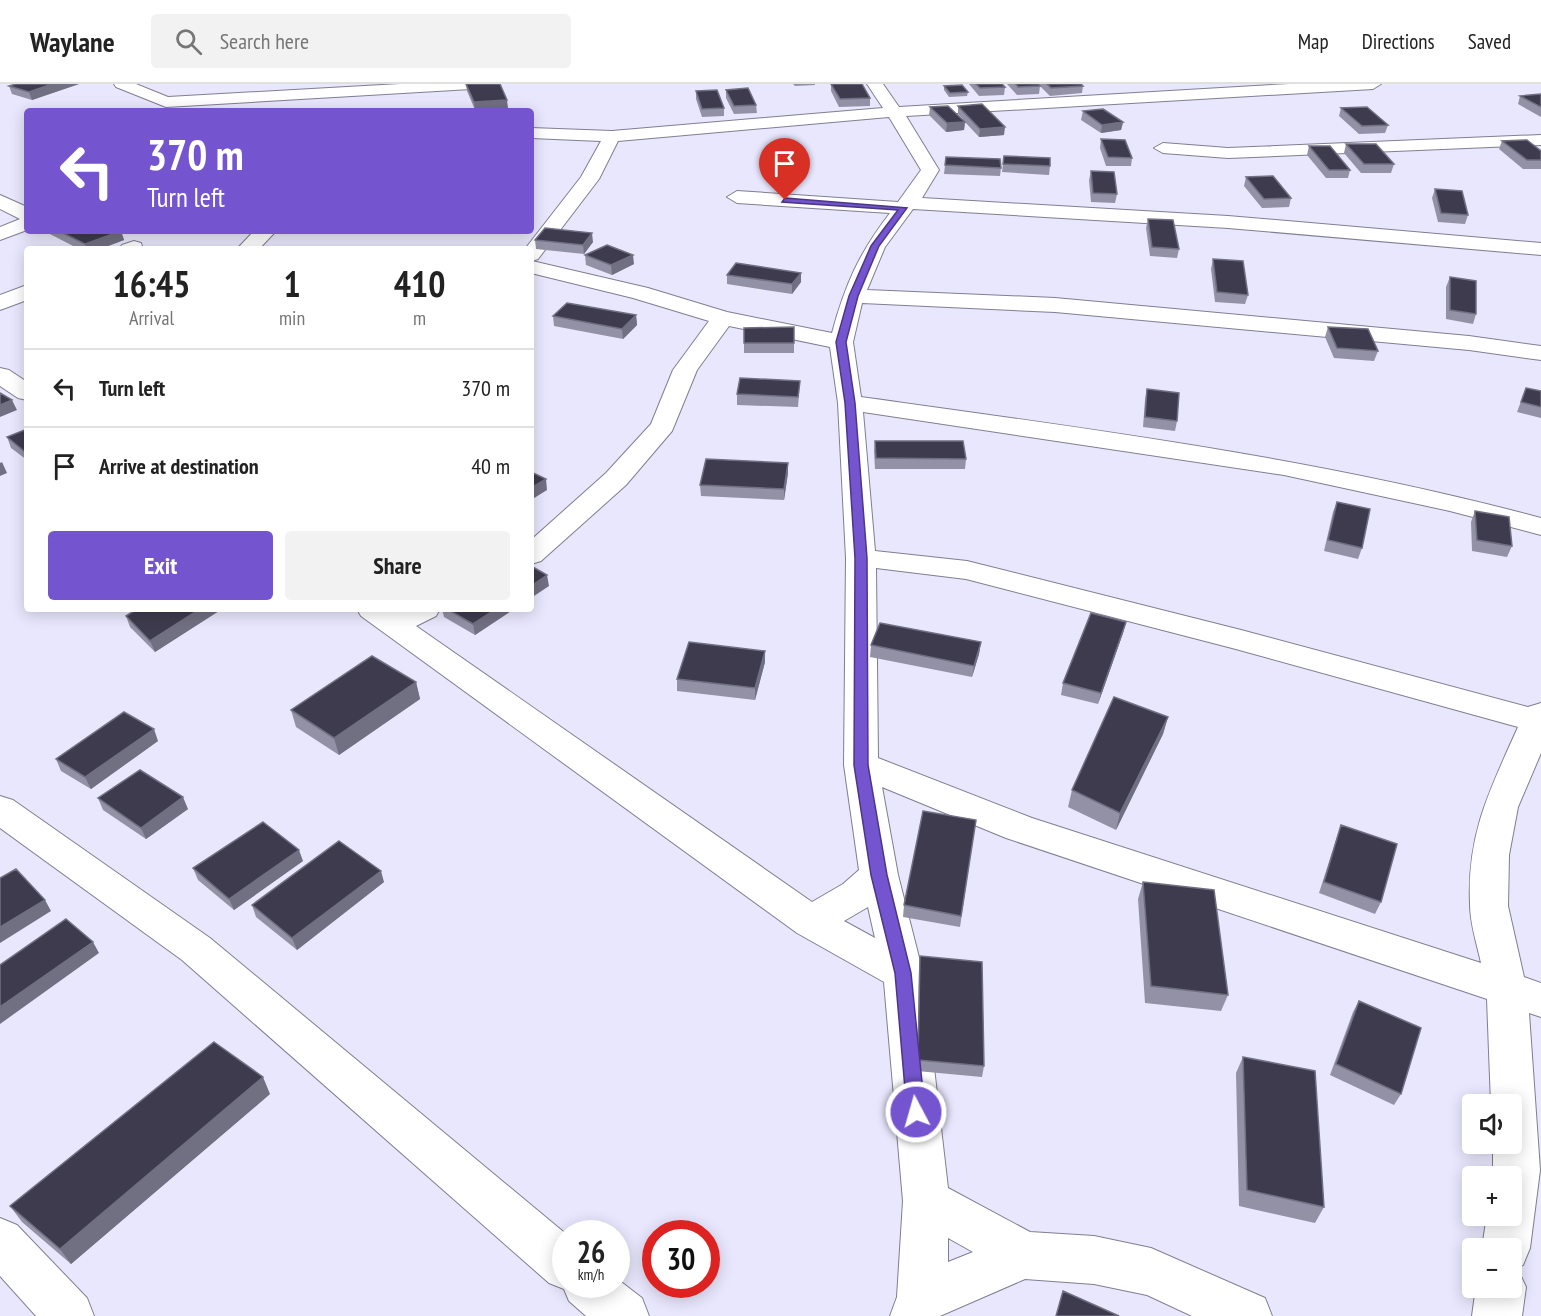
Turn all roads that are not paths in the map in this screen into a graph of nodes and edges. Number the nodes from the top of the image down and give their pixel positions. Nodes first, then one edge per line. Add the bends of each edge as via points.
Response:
1 (122, 84) edge
2 (471, 84) edge
3 (874, 84) edge
4 (1373, 84) edge
5 (894, 112) junction
6 (534, 133) edge
7 (612, 136) junction
8 (1541, 140) edge
9 (1163, 148) dead end
10 (737, 197) dead end
11 (0, 201) edge
12 (905, 206) junction
13 (24, 213) edge
14 (24, 224) edge
15 (0, 234) edge
16 (263, 234) edge
17 (250, 246) edge
18 (1541, 249) edge
19 (534, 251) edge
20 (534, 268) edge
21 (24, 293) edge
22 (853, 296) junction
23 (0, 303) edge
24 (723, 318) junction
25 (841, 342) junction
26 (1541, 353) edge
27 (0, 375) edge
28 (24, 391) edge
29 (850, 403) junction
30 (1541, 527) edge
31 (534, 552) edge
32 (861, 558) junction
33 (398, 614) edge
34 (1540, 719) edge
35 (861, 765) junction
36 (0, 809) edge
37 (879, 875) junction
38 (811, 922) junction
39 (903, 973) junction
40 (1524, 995) edge
41 (1517, 1166) edge
42 (926, 1201) junction
43 (0, 1241) edge
44 (552, 1254) edge
45 (1025, 1255) junction
46 (603, 1298) edge
47 (1499, 1298) edge
48 (919, 1306) edge
49 (69, 1316) edge
50 (624, 1316) edge
51 (1247, 1316) edge
52 (1497, 1316) edge

1 - 2 street via 166,102
3 - 5 street
4 - 5 street
5 - 7 street
5 - 12 street via 930,170
6 - 7 street
7 - 19 street via 590,179
8 - 9 street via 1228,153
10 - 12 street
11 - 13 street
12 - 18 street via 1240,223
12 - 22 street via 875,246
14 - 15 street
16 - 17 street
20 - 24 street
21 - 23 street
22 - 25 street
22 - 26 street via 1055,305
24 - 25 street
24 - 31 street via 685,370 663,426 616,479
25 - 29 street
27 - 28 street
29 - 30 street via 1150,445 1308,472 1461,503
29 - 32 street
32 - 34 street via 967,570
32 - 35 street
33 - 38 street
34 - 40 street via 1500,807 1490,855 1489,906
35 - 37 street
35 - 40 street via 1019,828
36 - 44 street via 196,949
37 - 38 street via 857,895
37 - 39 street
38 - 39 street
39 - 42 street
40 - 41 street
42 - 45 street
42 - 48 street
43 - 49 street
45 - 48 street
45 - 51 street via 1094,1260 1151,1272
46 - 50 street
47 - 52 street

